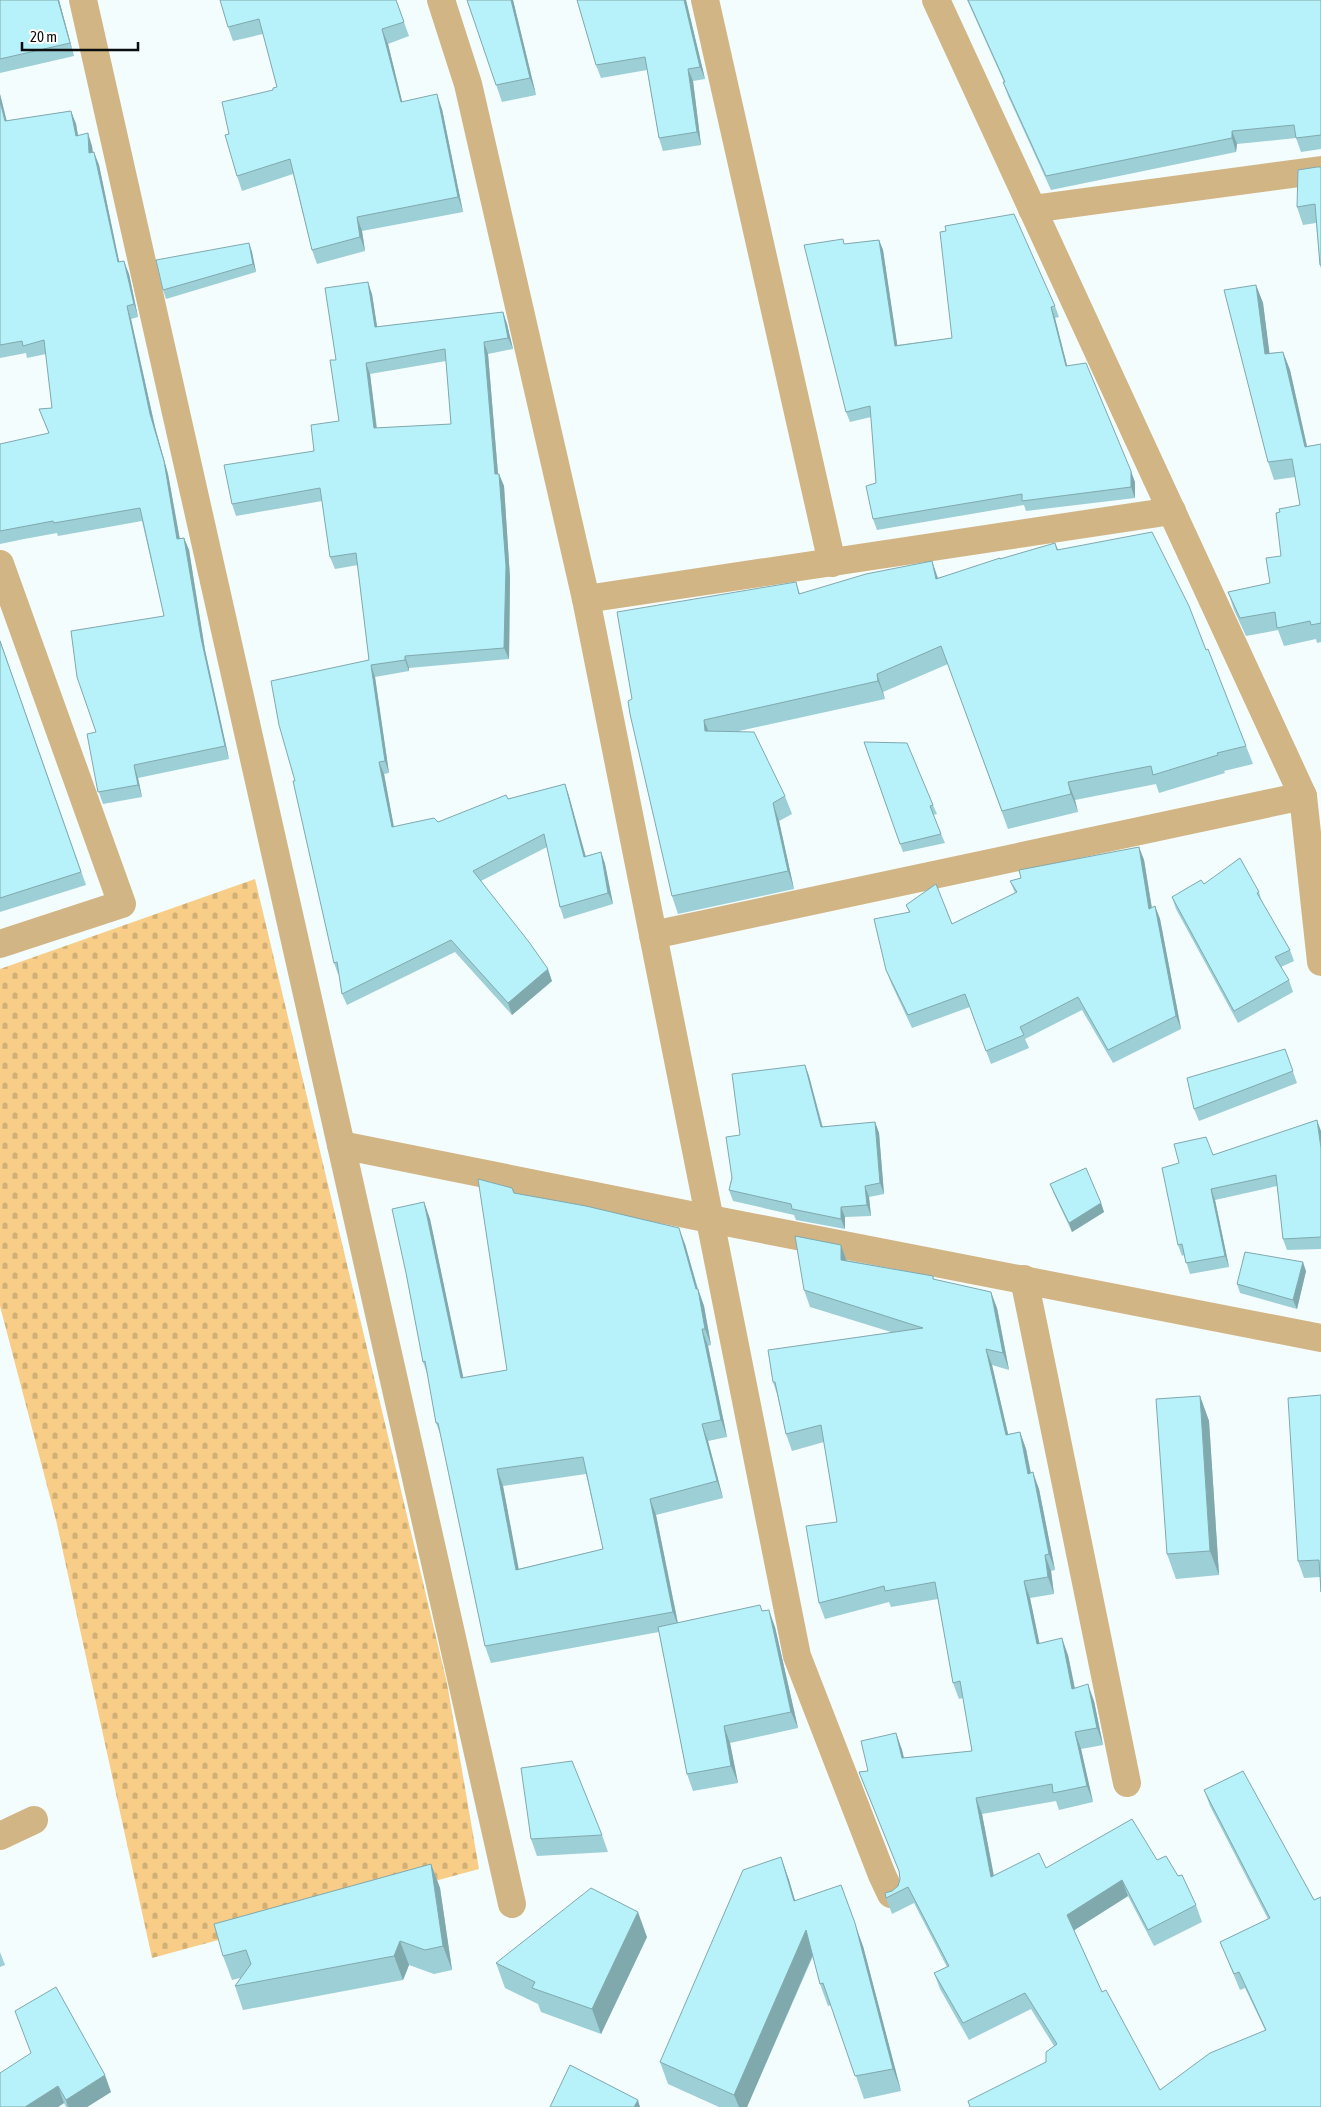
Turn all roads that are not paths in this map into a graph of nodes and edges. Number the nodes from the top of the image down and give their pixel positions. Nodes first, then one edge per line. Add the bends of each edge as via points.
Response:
1 (83, 0) edge
2 (441, 0) edge
3 (705, 0) edge
4 (936, 0) edge
5 (1321, 170) edge
6 (1032, 209) junction
7 (1172, 511) junction
8 (832, 563) junction
9 (0, 564) edge
10 (586, 599) junction
11 (1303, 796) junction
12 (653, 935) junction
13 (0, 944) edge
14 (1321, 962) edge
15 (341, 1145) junction
16 (710, 1219) junction
17 (1024, 1279) junction
18 (1321, 1338) edge
19 (1127, 1783) dead end
20 (34, 1820) dead end
21 (0, 1836) edge
22 (891, 1894) edge
23 (512, 1904) dead end

1 - 15 street
2 - 10 street via 468,84
3 - 8 street
4 - 6 street
5 - 6 street
6 - 7 street
7 - 8 street
7 - 11 street
8 - 10 street
9 - 13 street via 122,904
10 - 12 street
11 - 12 street
11 - 14 street
12 - 16 street
15 - 16 street
15 - 23 street
16 - 17 street
16 - 22 street via 797,1656
17 - 18 street
17 - 19 street
20 - 21 street

